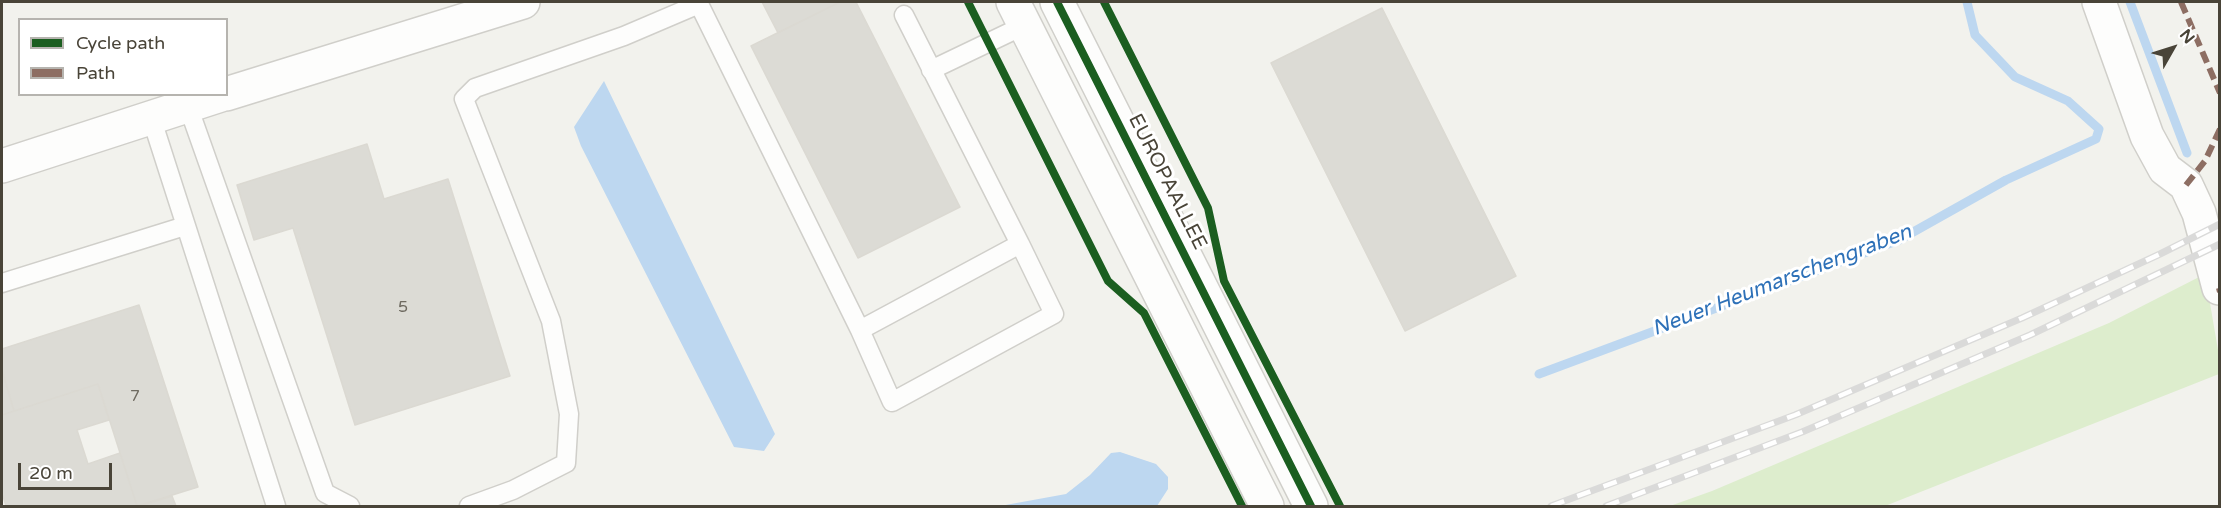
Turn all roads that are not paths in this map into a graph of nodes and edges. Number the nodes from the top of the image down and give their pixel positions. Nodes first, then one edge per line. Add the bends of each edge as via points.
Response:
1 (523, 2) edge
2 (1058, 2) edge
3 (2099, 2) edge
4 (698, 3) edge
5 (1019, 13) edge
6 (904, 15) dead end
7 (931, 70) junction
8 (228, 93) edge
9 (219, 96) edge
10 (188, 106) junction
11 (151, 117) junction
12 (2, 166) edge
13 (185, 226) junction
14 (1020, 244) junction
15 (2, 283) edge
16 (2219, 288) edge
17 (860, 330) junction
18 (276, 507) edge
19 (350, 507) edge
20 (469, 507) edge
21 (1267, 507) edge
22 (1311, 507) edge

1 - 8 street
2 - 22 street, EUROPAALLEE
3 - 16 street via 2146,136 2165,169 2186,185 2199,213
4 - 17 lane
4 - 20 lane via 624,36 475,87 464,99 551,321 569,414 566,463
5 - 7 lane
5 - 21 street
6 - 7 lane
7 - 14 lane
9 - 10 street
10 - 11 street
10 - 19 lane via 325,493
11 - 12 street
11 - 13 lane
13 - 15 lane
13 - 18 lane
14 - 17 lane
14 - 17 lane via 1054,314 892,402

